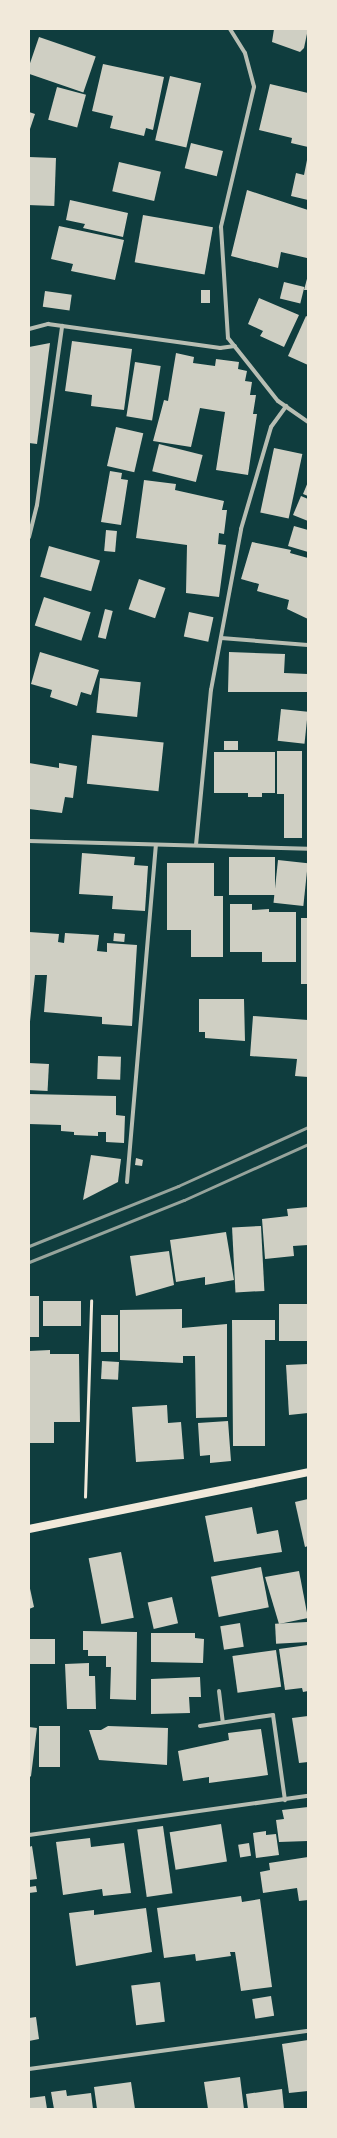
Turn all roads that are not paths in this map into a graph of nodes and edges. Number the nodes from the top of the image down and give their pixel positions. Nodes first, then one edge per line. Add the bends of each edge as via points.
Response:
1 (230, 29) edge
2 (62, 326) junction
3 (29, 329) edge
4 (235, 346) junction
5 (286, 406) junction
6 (308, 422) edge
7 (29, 537) edge
8 (221, 638) junction
9 (308, 645) edge
10 (29, 841) edge
11 (156, 845) junction
12 (196, 845) junction
13 (308, 848) edge
14 (127, 1182) dead end
15 (308, 1472) edge
16 (29, 1528) edge
17 (218, 1691) dead end
18 (223, 1722) junction
19 (200, 1726) dead end
20 (308, 1796) edge
21 (285, 1800) junction
22 (29, 1835) edge
23 (308, 2031) edge
24 (29, 2069) edge

1 - 4 street via 245,53 254,87 222,227 228,338
2 - 3 street via 48,324
2 - 4 street via 220,348
2 - 7 street via 37,505
4 - 5 street
5 - 6 street
5 - 8 street via 271,427 241,529
8 - 9 street
8 - 12 street via 211,690
10 - 11 street
11 - 12 street
11 - 14 street
12 - 13 street
15 - 16 main road
17 - 18 street
18 - 19 street
18 - 21 street via 273,1715
20 - 21 street
21 - 22 street
23 - 24 street

